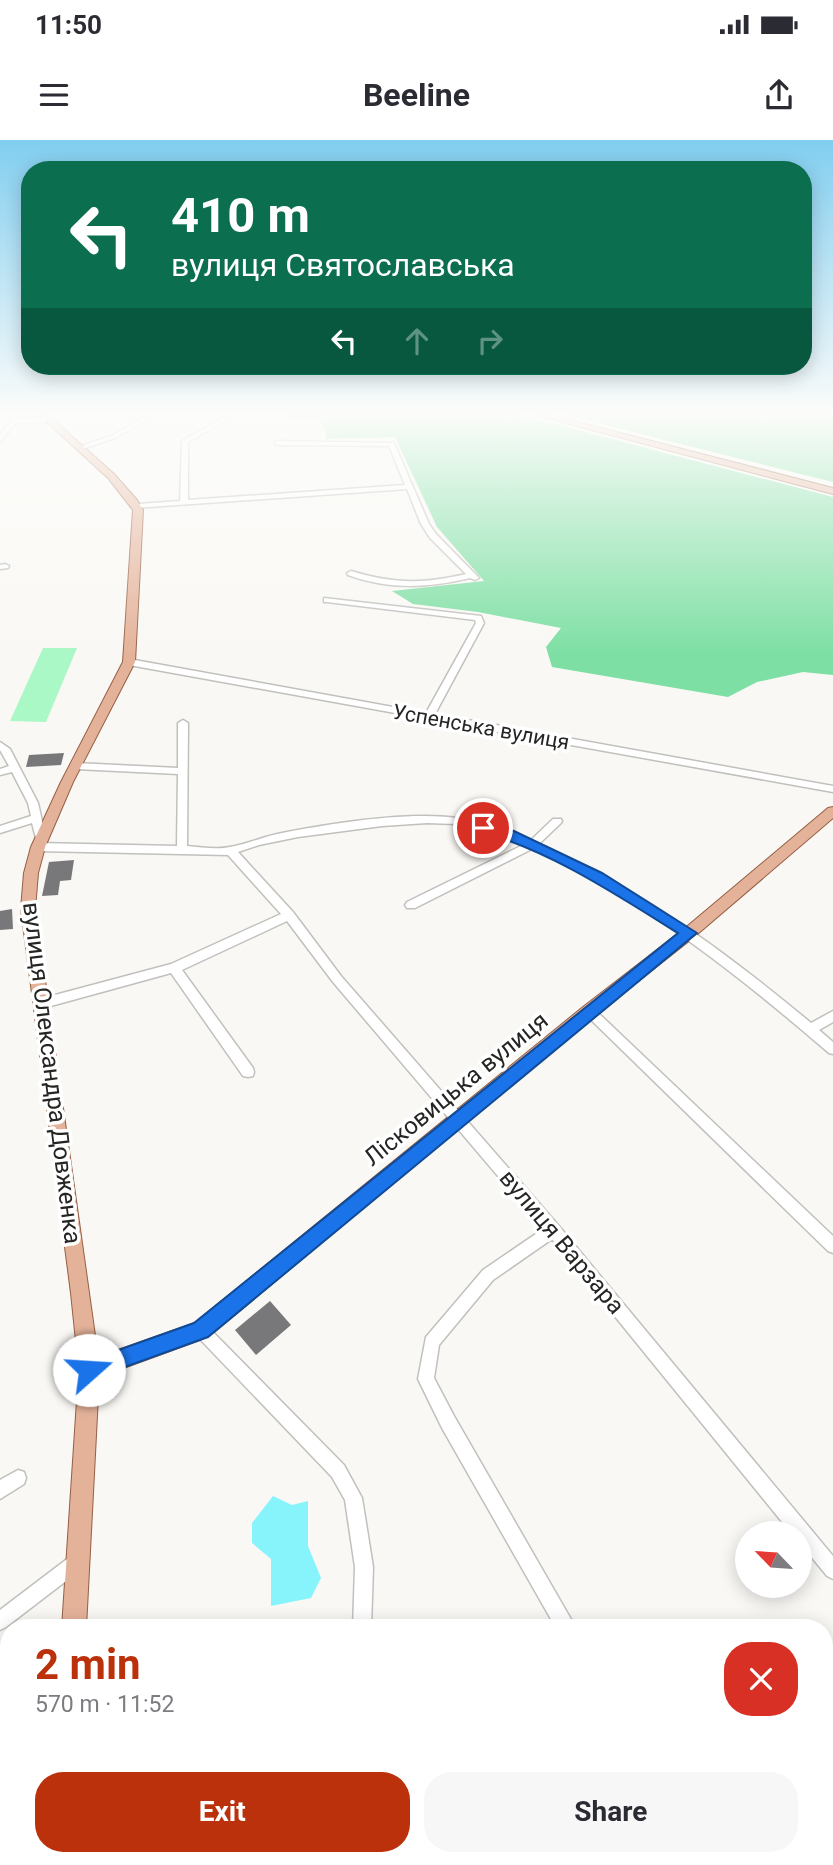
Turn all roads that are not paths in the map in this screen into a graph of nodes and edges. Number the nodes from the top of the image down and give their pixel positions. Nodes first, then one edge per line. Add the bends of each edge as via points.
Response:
1 (128, 494) edge
2 (184, 494) edge
3 (305, 494) edge
4 (413, 494) edge
5 (184, 503) junction
6 (138, 506) junction
7 (351, 573) dead end
8 (327, 600) dead end
9 (129, 662) junction
10 (428, 718) junction
11 (183, 723) dead end
12 (0, 746) edge
13 (76, 766) junction
14 (15, 768) junction
15 (183, 771) junction
16 (0, 772) edge
17 (833, 789) edge
18 (833, 811) edge
19 (36, 818) junction
20 (557, 821) dead end
21 (0, 830) edge
22 (39, 843) junction
23 (532, 845) junction
24 (182, 849) junction
25 (231, 851) junction
26 (411, 905) dead end
27 (289, 915) junction
28 (689, 933) junction
29 (174, 968) junction
30 (40, 1004) junction
31 (589, 1011) junction
32 (833, 1016) edge
33 (810, 1029) junction
34 (833, 1049) edge
35 (248, 1072) dead end
36 (458, 1118) junction
37 (553, 1230) junction
38 (833, 1246) edge
39 (201, 1331) junction
40 (89, 1370) junction
41 (18, 1478) dead end
42 (0, 1490) edge
43 (77, 1562) junction
44 (833, 1570) edge
45 (3, 1619) edge
46 (74, 1619) edge
47 (362, 1619) edge
48 (561, 1619) edge

1 - 6 main road
2 - 5 street
3 - 5 street
4 - 7 street via 433,536 473,577 388,584
5 - 6 street
6 - 9 main road, вулиця Олександра Довженка
8 - 10 street via 478,618 480,622
9 - 10 street, Успенська вулиця
9 - 13 main road, вулиця Олександра Довженка
10 - 17 street, Успенська вулиця
11 - 15 street
12 - 14 street
13 - 15 street
13 - 22 main road, вулиця Олександра Довженка
14 - 16 street
14 - 19 street
15 - 24 street
18 - 28 main road, Лісковицька вулиця
19 - 21 street
19 - 22 street
20 - 23 street
22 - 24 street
22 - 30 main road, вулиця Олександра Довженка via 28,909
23 - 25 street via 458,821 431,820 258,840
23 - 26 street
23 - 28 street via 603,880
24 - 25 street
25 - 27 street, вулиця Варзара
27 - 29 street
27 - 36 street, вулиця Варзара via 337,979
28 - 31 main road, Лісковицька вулиця
28 - 33 street
29 - 30 street
29 - 35 street
30 - 40 main road, вулиця Олександра Довженка
31 - 36 main road, Лісковицька вулиця
31 - 38 street
32 - 33 street
33 - 34 street
36 - 37 street, вулиця Варзара
36 - 39 main road, Лісковицька вулиця
37 - 44 street, вулиця Варзара
37 - 48 street via 488,1275 432,1342 426,1379
39 - 40 main road, Лісковицька вулиця
39 - 47 street via 338,1471 354,1497 364,1567
40 - 43 main road, вулиця Олександра Довженка
41 - 42 street
43 - 45 street
43 - 46 main road, вулиця Олександра Довженка

